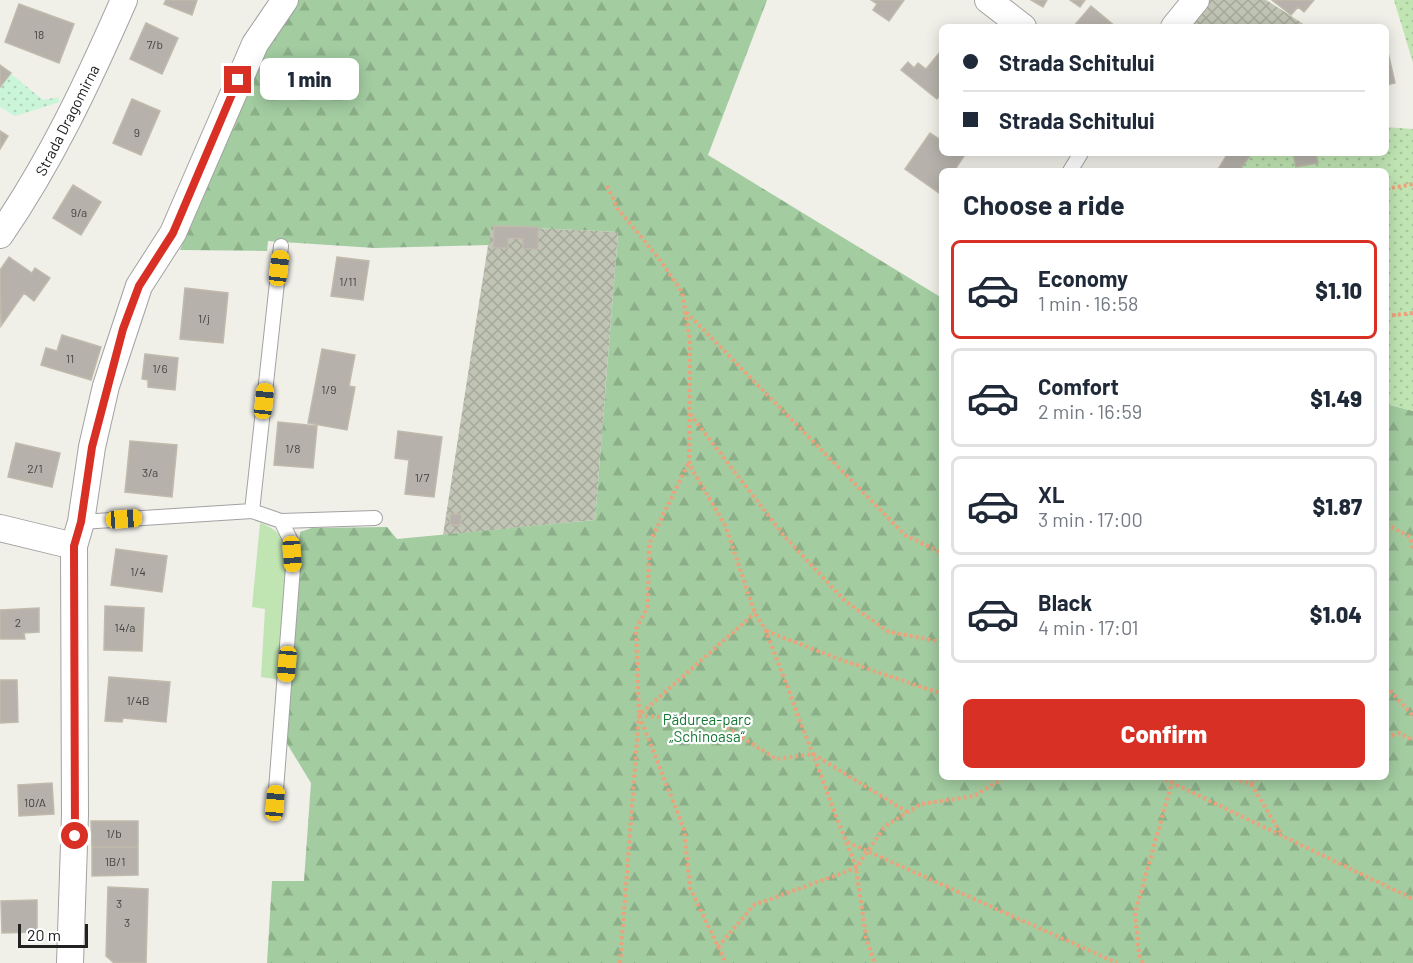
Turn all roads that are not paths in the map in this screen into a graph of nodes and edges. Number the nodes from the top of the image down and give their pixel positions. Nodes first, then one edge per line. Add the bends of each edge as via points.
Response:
1 (124, 0) edge
2 (285, 0) edge
3 (988, 0) edge
4 (1196, 0) edge
5 (1019, 24) edge
6 (1178, 24) edge
7 (0, 235) edge
8 (281, 246) dead end
9 (252, 511) junction
10 (375, 518) dead end
11 (281, 521) junction
12 (0, 528) edge
13 (78, 534) junction
14 (275, 803) dead end
15 (70, 963) edge

1 - 7 street, Strada Dragomirna via 53,152
2 - 13 street via 255,44 173,233 139,286 106,387
3 - 5 street
4 - 6 street
8 - 9 lane
9 - 11 lane
9 - 13 lane
10 - 11 lane
11 - 14 lane via 291,541 293,567
12 - 13 street
13 - 15 street

